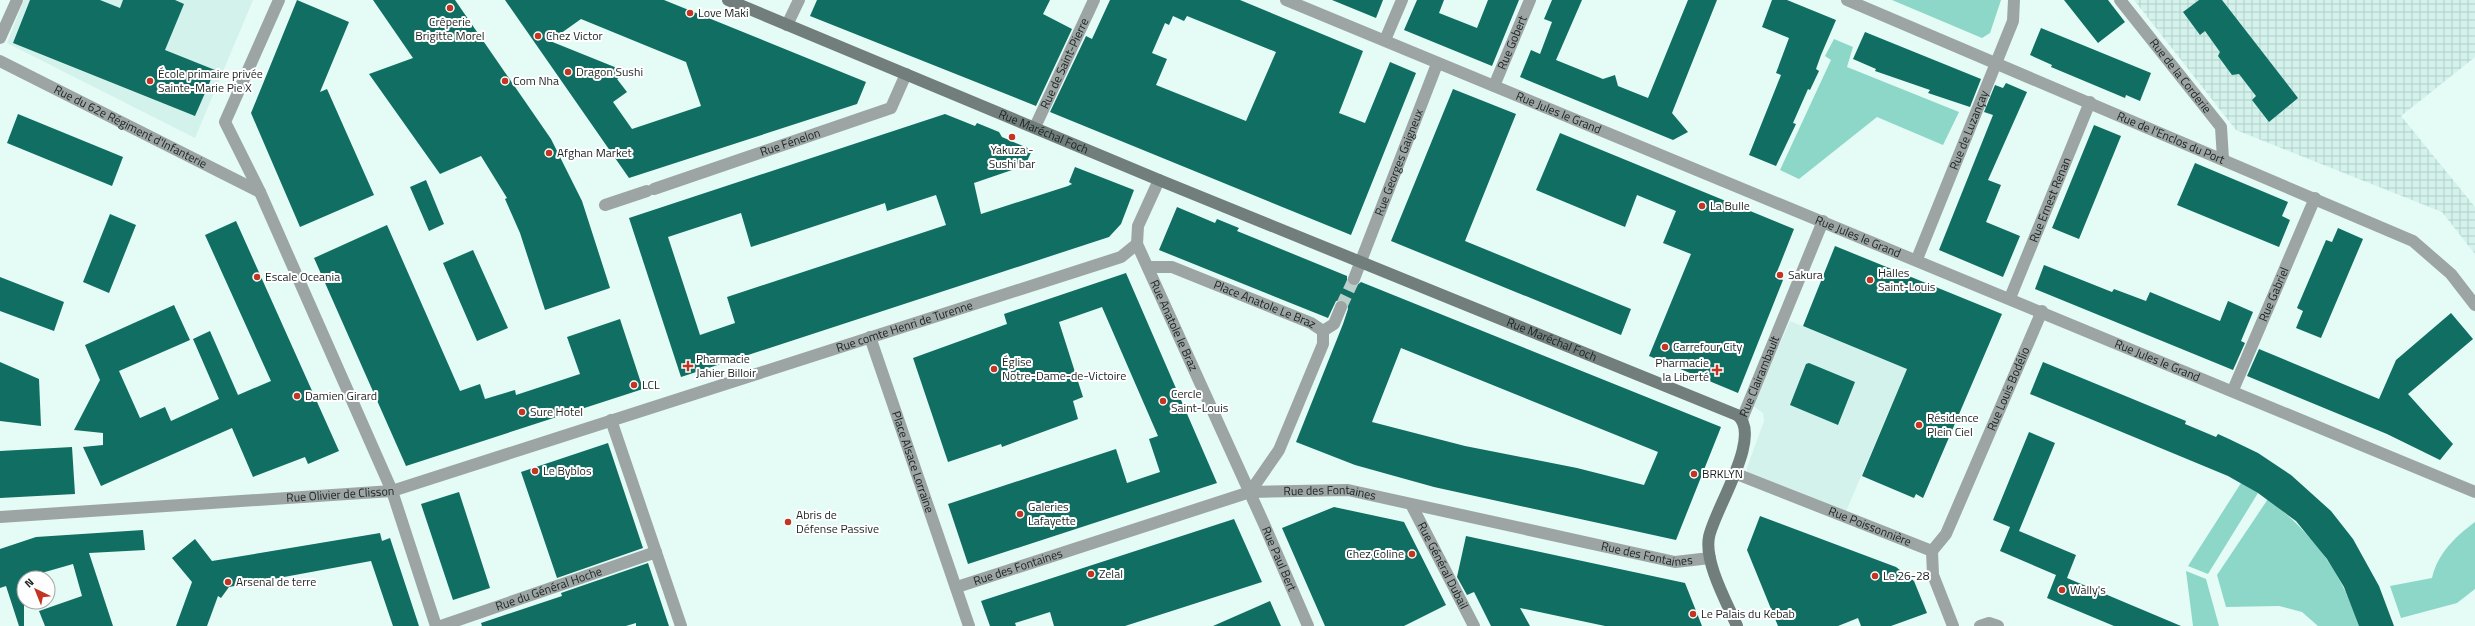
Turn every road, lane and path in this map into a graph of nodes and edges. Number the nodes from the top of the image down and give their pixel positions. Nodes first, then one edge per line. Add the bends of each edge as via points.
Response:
1 (17, 0) edge
2 (279, 0) edge
3 (728, 0) edge
4 (799, 0) edge
5 (1094, 0) edge
6 (1286, 0) edge
7 (1402, 0) edge
8 (1530, 0) edge
9 (1847, 0) edge
10 (2014, 0) edge
11 (2120, 0) edge
12 (788, 25) junction
13 (0, 38) edge
14 (1385, 40) junction
15 (0, 61) edge
16 (1996, 62) junction
17 (1437, 64) junction
18 (906, 74) junction
19 (1494, 86) junction
20 (2090, 102) junction
21 (1035, 127) junction
22 (2222, 159) junction
23 (1159, 180) junction
24 (260, 192) junction
25 (2315, 198) junction
26 (605, 205) dead end
27 (1824, 221) junction
28 (1137, 244) junction
29 (1917, 259) junction
30 (1361, 261) junction
31 (1149, 267) junction
32 (1354, 279) tunnel mouth
33 (2010, 298) junction
34 (2475, 305) edge
35 (1342, 307) tunnel mouth
36 (2042, 311) junction
37 (1323, 331) junction
38 (870, 337) junction
39 (2232, 390) junction
40 (668, 402) joint
41 (1742, 419) junction
42 (612, 420) junction
43 (1734, 473) junction
44 (2474, 488) edge
45 (392, 491) junction
46 (1250, 492) junction
47 (1412, 506) junction
48 (0, 517) edge
49 (1932, 551) junction
50 (656, 552) junction
51 (1710, 558) junction
52 (957, 587) junction
53 (436, 626) edge
54 (441, 626) edge
55 (681, 626) edge
56 (969, 626) edge
57 (1308, 626) edge
58 (1474, 626) edge
59 (1737, 626) edge
60 (1953, 626) edge
61 (1980, 626) edge
62 (1998, 626) edge

1 - 13 street
2 - 24 street via 225,122
3 - 12 street, Rue Maréchal Foch
4 - 12 street
5 - 21 street, Rue de Saint-Pierre
6 - 14 street, Rue Jules le Grand
7 - 14 street
8 - 19 street, Rue Gobert
9 - 16 street, Rue de l'Enclos du Port
10 - 16 street, Rue de Luzançay via 2013,21
11 - 22 street, Rue de la Corderie via 2221,127
12 - 18 street, Rue Maréchal Foch
14 - 17 street, Rue Jules le Grand
15 - 24 street, Rue du 62e Régiment d'Infanterie
16 - 20 street, Rue de l'Enclos du Port
16 - 29 street, Rue de Luzançay
17 - 19 street, Rue Jules le Grand
17 - 30 street, Rue Georges Gaigneux
18 - 21 street, Rue Maréchal Foch
18 - 26 street, Rue Fénelon via 891,108
19 - 27 street, Rue Jules le Grand
20 - 22 street, Rue de l'Enclos du Port
20 - 33 street, Rue Ernest Renan
21 - 23 street, Rue Maréchal Foch
22 - 25 street, Rue de l'Enclos du Port
23 - 28 street, Rue Anatole le Braz via 1138,226
23 - 30 street, Rue Maréchal Foch
24 - 45 street
25 - 34 street, Rue de l'Enclos du Port via 2413,241 2451,274
25 - 39 street, Rue Gabriel
27 - 29 street, Rue Jules le Grand
27 - 41 street, Rue Clairambault
28 - 31 street, Rue Anatole le Braz via 1143,260
28 - 38 street, Rue comte Henri de Turenne via 1121,257
29 - 33 street, Rue Jules le Grand
30 - 32 street
30 - 41 street, Rue Maréchal Foch
31 - 37 street, Place Anatole Le Braz via 1172,267 1311,323
31 - 46 street, Rue Anatole le Braz
33 - 36 street, Rue Jules le Grand
35 - 37 street via 1334,324
36 - 39 street, Rue Jules le Grand
36 - 49 street, Rue Louis Bodélio via 1946,534
37 - 46 street, Place Anatole Le Braz via 1323,344 1279,450
38 - 40 street, Rue comte Henri de Turenne
38 - 52 street, Place Alsace Lorraine
39 - 44 street, Rue Jules le Grand
40 - 42 street, Rue Olivier de Clisson
41 - 43 street, Rue Clairambault via 1746,436
42 - 45 street, Rue Olivier de Clisson
42 - 50 street
43 - 49 street, Rue Poissonnière
43 - 51 street, Rue Clairambault via 1708,537
45 - 48 street, Rue Olivier de Clisson
45 - 53 street
46 - 47 street, Rue des Fontaines via 1348,490
46 - 52 street, Rue des Fontaines
46 - 57 street, Rue Paul Bert
47 - 51 street, Rue des Fontaines via 1675,562
47 - 58 street, Rue Général Dubail
49 - 60 street via 1933,575
50 - 54 street, Rue du Général Hoche
50 - 55 street
51 - 59 street, Rue Clairambault
52 - 56 street, Place Alsace Lorraine
61 - 62 street via 1988,623

